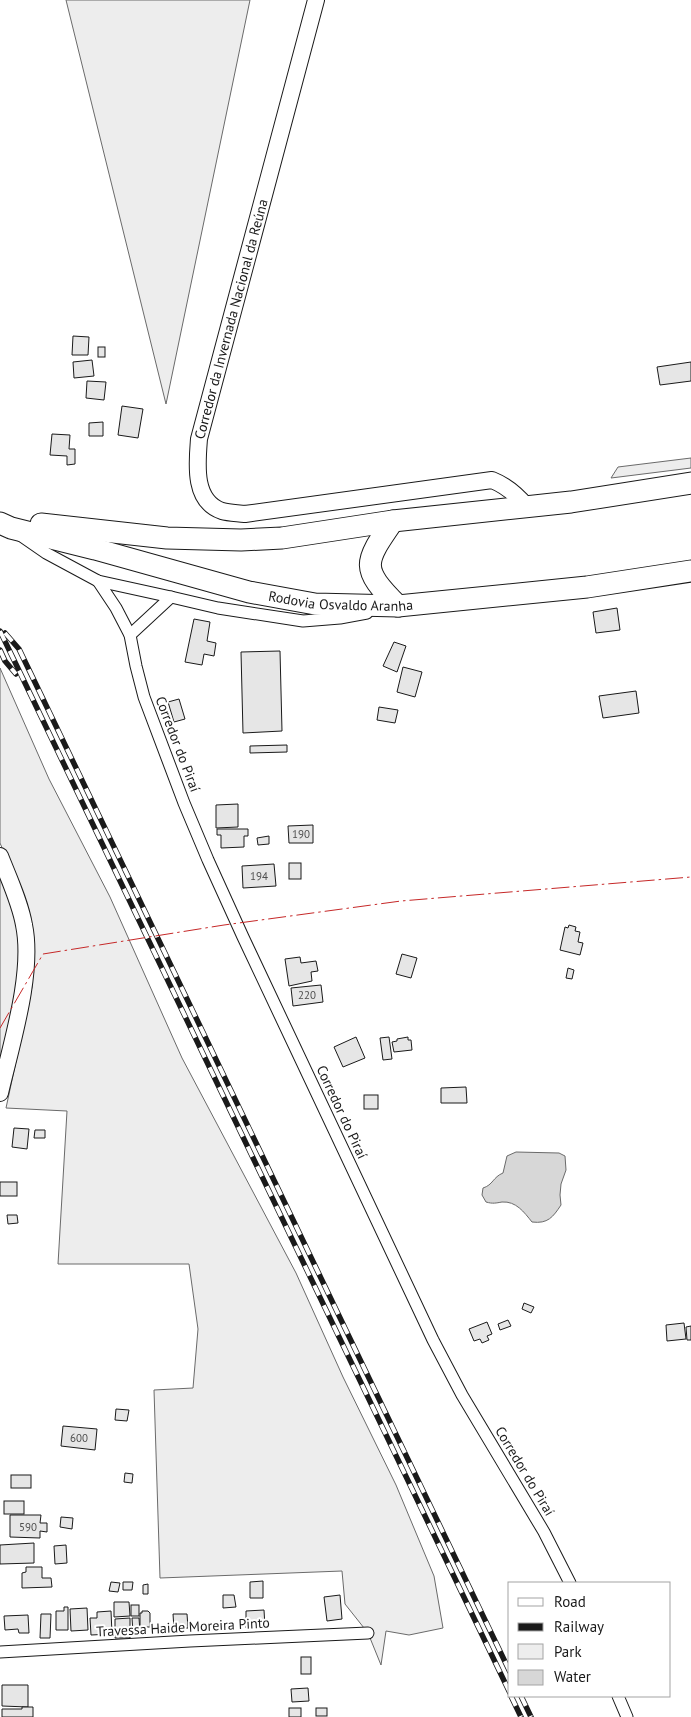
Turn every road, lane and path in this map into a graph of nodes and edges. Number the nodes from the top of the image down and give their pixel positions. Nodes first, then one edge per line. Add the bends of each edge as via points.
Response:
1 (316, 0) edge
2 (691, 483) edge
3 (527, 507) junction
4 (393, 521) junction
5 (4, 524) edge
6 (691, 571) edge
7 (98, 581) junction
8 (171, 597) junction
9 (398, 606) junction
10 (130, 635) junction
11 (0, 856) edge
12 (0, 1093) edge
13 (569, 1582) edge
14 (368, 1633) dead end
15 (0, 1652) edge
16 (618, 1697) edge
17 (627, 1717) edge

1 - 3 street, Corredor da Invernada Nacional da Reúna via 199,439 199,485 206,501 221,510 245,514 492,480 516,494
2 - 3 highway
3 - 4 highway
4 - 5 highway via 282,538 241,540 167,538 64,526
4 - 9 highway via 374,548 370,565 374,579
5 - 7 street via 30,543
5 - 9 highway, Rodovia Osvaldo Aranha via 248,592 315,604
6 - 9 highway, Rodovia Osvaldo Aranha via 587,587
7 - 8 street
7 - 10 street, Corredor do Piraí
8 - 9 street via 218,608 303,620 340,618
8 - 10 street
10 - 13 street, Corredor do Piraí via 144,697 184,802 243,938 433,1340
11 - 12 street via 22,914 26,945 23,990
14 - 15 street, Travessa Haide Moreira Pinto
16 - 17 street

